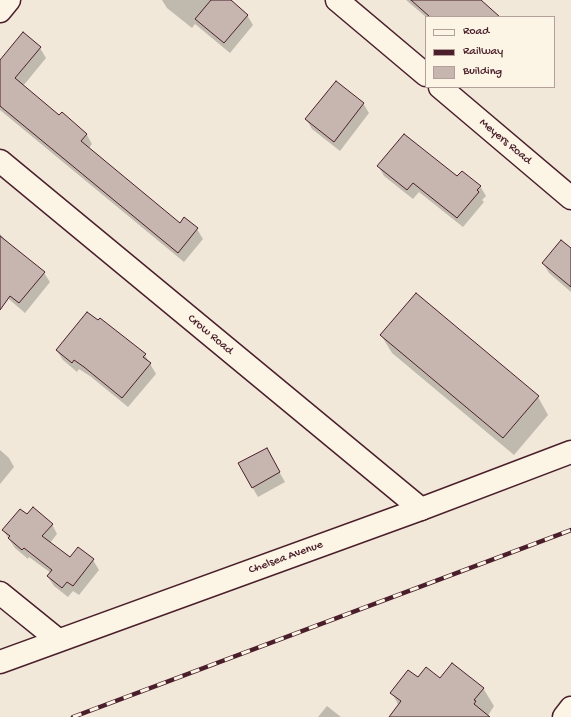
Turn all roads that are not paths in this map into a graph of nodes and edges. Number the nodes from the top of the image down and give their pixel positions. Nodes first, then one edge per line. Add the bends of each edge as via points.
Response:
1 (9, 0) edge
2 (337, 0) edge
3 (0, 11) edge
4 (425, 74) edge
5 (441, 88) edge
6 (0, 161) edge
7 (571, 198) edge
8 (571, 452) edge
9 (421, 509) junction
10 (0, 593) edge
11 (58, 640) junction
12 (0, 662) edge
13 (571, 708) edge
14 (564, 717) edge

1 - 3 street
2 - 4 street
5 - 7 street, Meyers Road
6 - 9 street, Crow Road
8 - 9 street, Chelsea Avenue
9 - 11 street, Chelsea Avenue
10 - 11 street
11 - 12 street, Chelsea Avenue
13 - 14 street

